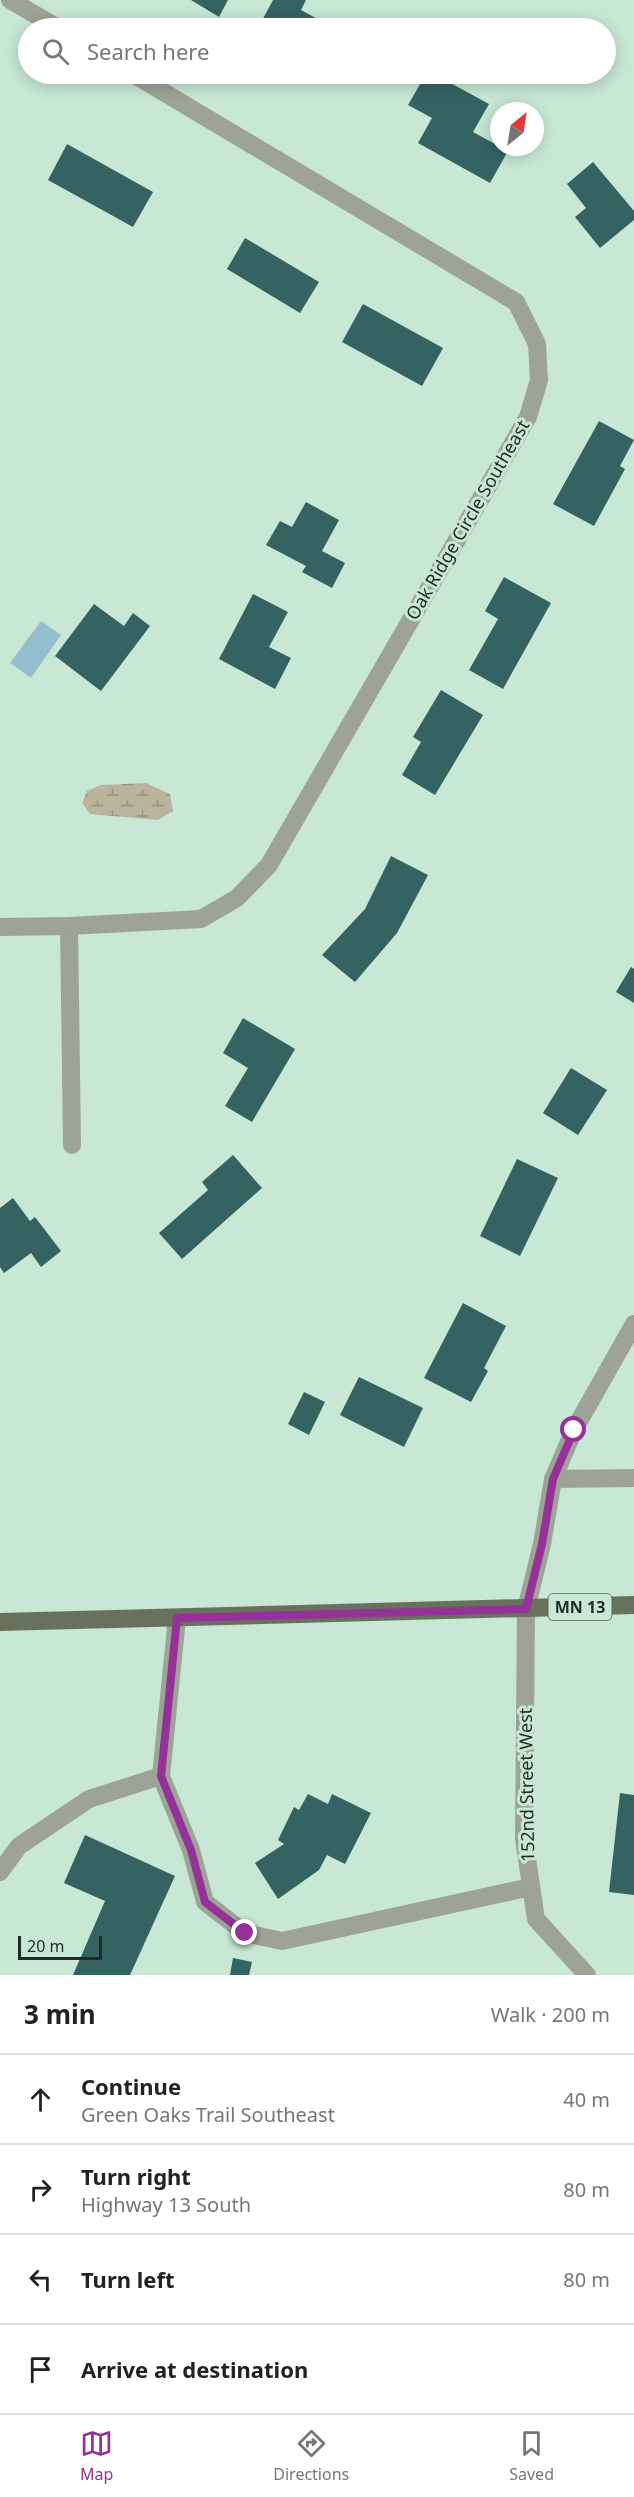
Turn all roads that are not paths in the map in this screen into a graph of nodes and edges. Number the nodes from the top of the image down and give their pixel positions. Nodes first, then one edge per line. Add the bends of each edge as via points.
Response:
1 (10, 0) edge
2 (41, 18) edge
3 (150, 84) edge
4 (69, 926) junction
5 (0, 927) edge
6 (72, 1146) dead end
7 (634, 1324) edge
8 (634, 1478) edge
9 (553, 1479) junction
10 (634, 1605) edge
11 (526, 1609) junction
12 (177, 1618) junction
13 (0, 1622) edge
14 (161, 1776) junction
15 (0, 1872) edge
16 (531, 1887) junction
17 (587, 1975) edge

1 - 2 street
3 - 4 street, Oak Ridge Circle Southeast via 516,302 537,345 539,380 528,417 269,865 237,898 201,919
4 - 5 street, Oak Ridge Circle Southeast
4 - 6 street
7 - 9 street, 152nd Street West via 574,1430
8 - 9 street
9 - 11 street, 152nd Street West
10 - 11 main road, MN 13
11 - 12 main road, MN 13
11 - 16 street, 152nd Street West via 524,1839
12 - 13 main road, MN 13
12 - 14 street
14 - 15 street via 89,1798 20,1846
14 - 16 street via 191,1850 205,1902 245,1933 282,1941
16 - 17 street, 152nd Street West via 536,1919

